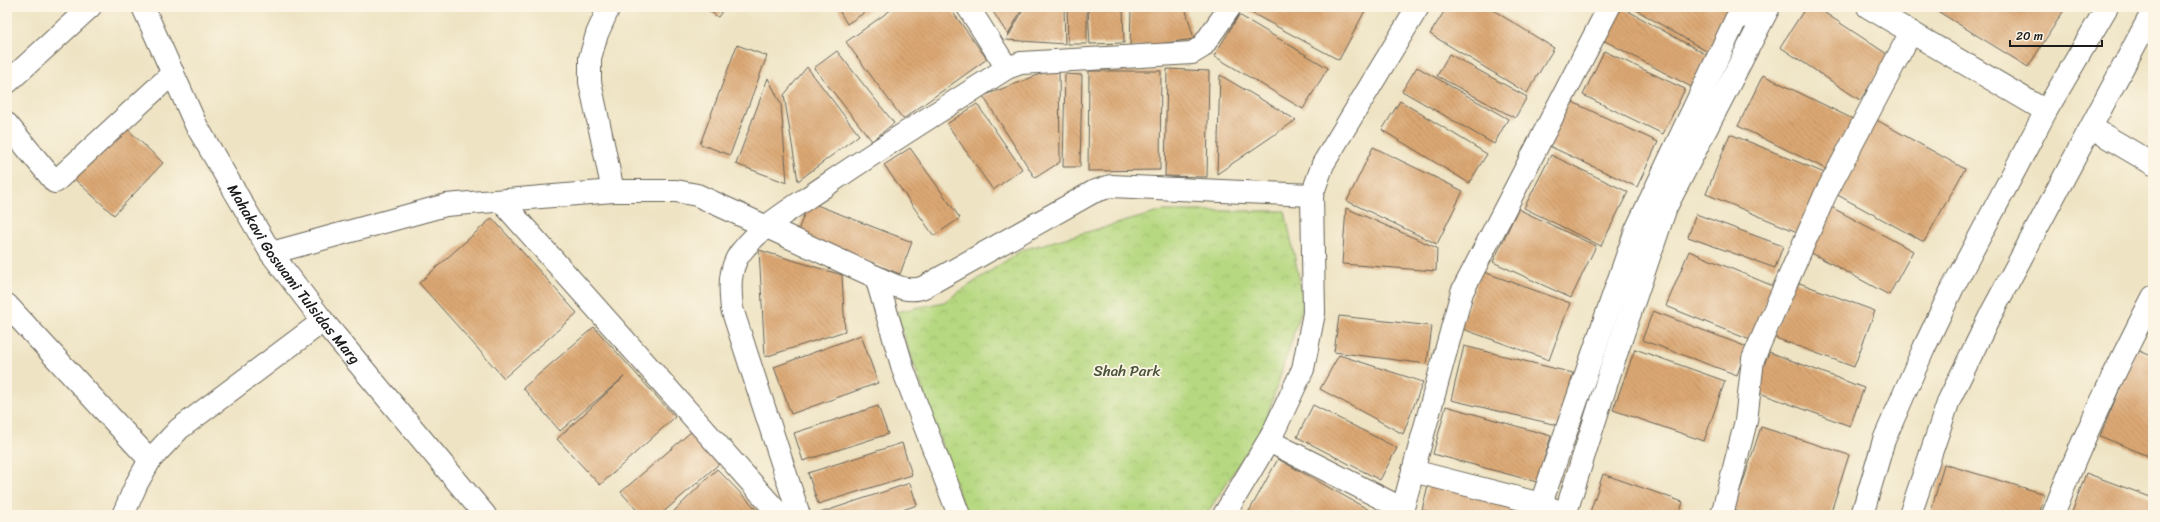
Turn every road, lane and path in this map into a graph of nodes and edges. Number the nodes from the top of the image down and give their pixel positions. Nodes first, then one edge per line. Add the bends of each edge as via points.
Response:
1 (90, 7) edge
2 (609, 7) edge
3 (968, 7) edge
4 (1230, 7) edge
5 (1418, 7) edge
6 (1609, 7) edge
7 (1868, 7) edge
8 (2107, 7) edge
9 (145, 8) edge
10 (1768, 8) edge
11 (2153, 11) edge
12 (1911, 32) junction
13 (1007, 68) junction
14 (172, 74) junction
15 (7, 83) edge
16 (2046, 111) junction
17 (7, 124) edge
18 (2092, 128) junction
19 (2153, 164) edge
20 (613, 191) junction
21 (1312, 195) junction
22 (501, 201) junction
23 (765, 228) junction
24 (271, 253) junction
25 (876, 277) junction
26 (2153, 297) edge
27 (7, 305) edge
28 (323, 321) junction
29 (1269, 441) junction
30 (150, 460) junction
31 (1413, 470) junction
32 (1539, 509) edge
33 (1402, 512) edge
34 (123, 515) edge
35 (485, 515) edge
36 (780, 515) edge
37 (799, 515) edge
38 (959, 515) edge
39 (1224, 515) edge
40 (1566, 515) edge
41 (1722, 515) edge
42 (1862, 515) edge
43 (1910, 515) edge
44 (2052, 515) edge

1 - 15 street
2 - 20 street via 590,58 590,82
3 - 13 street
4 - 13 street via 1202,47 1192,52 1021,63
5 - 21 street via 1323,164
6 - 31 street via 1462,292
7 - 12 street
8 - 16 street
9 - 14 street, Mahakavi Goswami Tulsidas Marg
10 - 32 street via 1736,19 1636,230
10 - 40 street via 1666,207 1612,366
11 - 18 street
12 - 16 street
12 - 41 street via 1824,195 1753,359 1746,421
13 - 23 street via 894,139
14 - 17 street via 55,182
14 - 24 street, Mahakavi Goswami Tulsidas Marg via 196,125
16 - 42 street via 1953,287 1924,348 1884,440
18 - 19 street
18 - 43 street via 1991,314 1949,400
20 - 22 street
20 - 23 street via 676,191 697,195
21 - 25 street via 1112,186 1093,192 918,290 896,286
21 - 29 street via 1314,313 1310,339 1303,369
22 - 24 street via 446,205
22 - 36 street
23 - 25 street
23 - 37 street via 741,252 735,262 730,287 732,309
24 - 28 street, Mahakavi Goswami Tulsidas Marg
25 - 38 street via 904,372
26 - 44 street via 2068,473
27 - 30 street
28 - 30 street via 179,429
28 - 35 street, Mahakavi Goswami Tulsidas Marg
29 - 33 street
29 - 39 street
30 - 34 street
31 - 32 street
31 - 33 street
32 - 40 street

